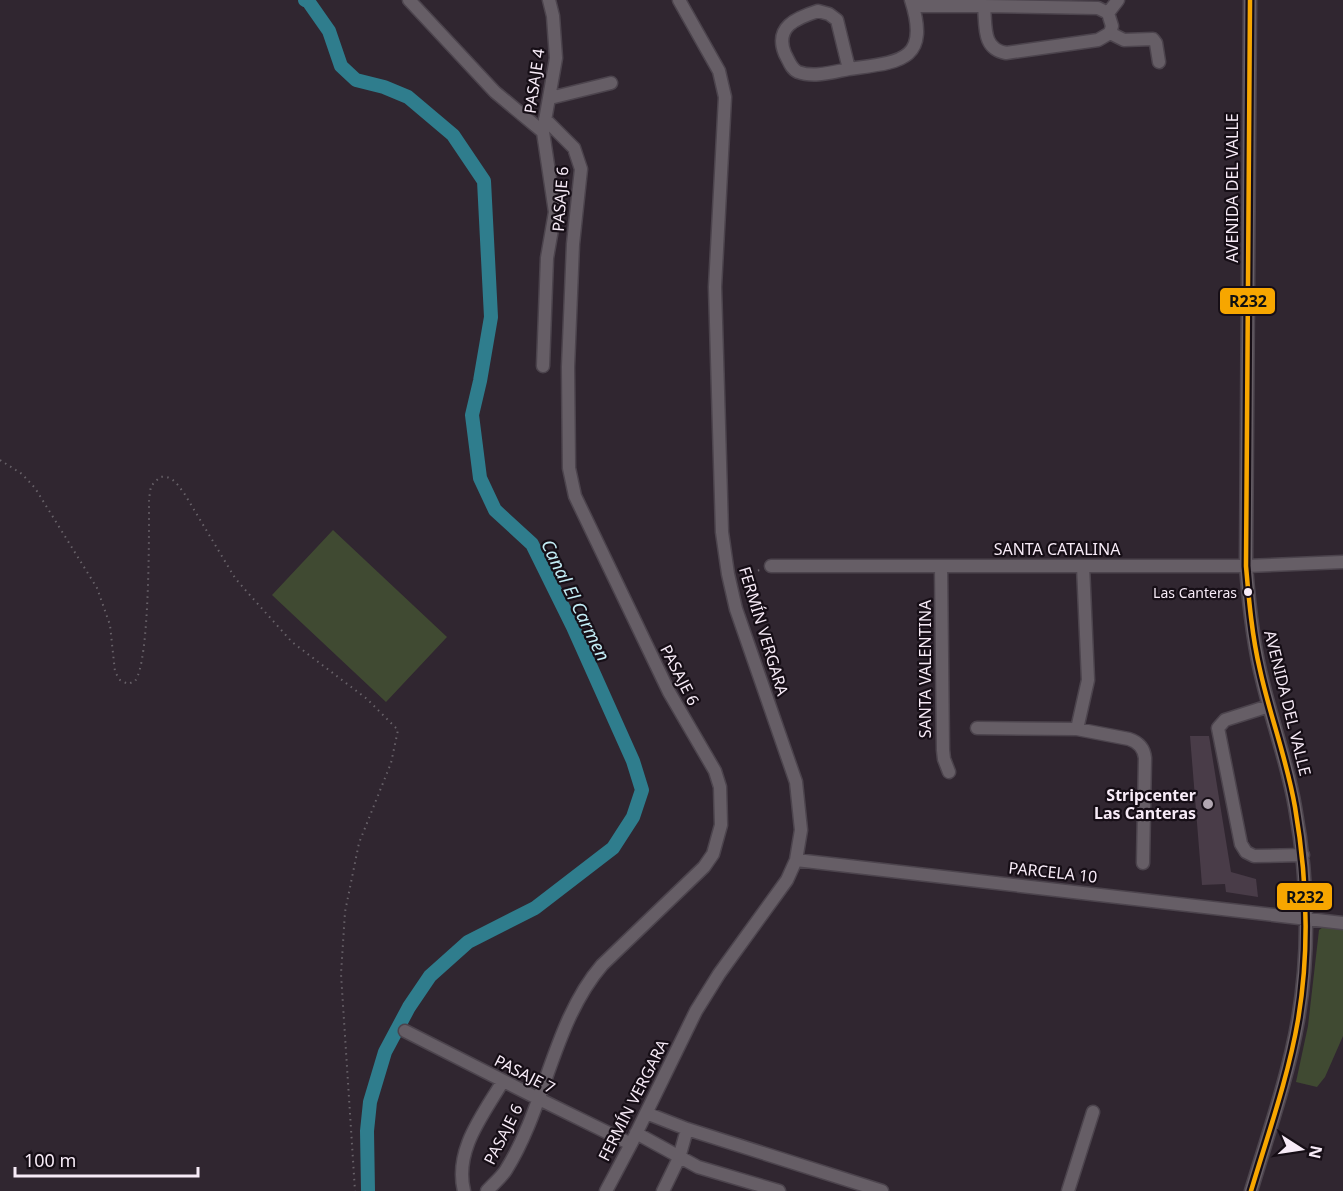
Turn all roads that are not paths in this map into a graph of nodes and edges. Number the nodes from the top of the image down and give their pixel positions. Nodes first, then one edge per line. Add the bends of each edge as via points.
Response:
1 (409, 0) edge
2 (549, 0) edge
3 (679, 0) edge
4 (1118, 0) edge
5 (1250, 0) edge
6 (912, 3) edge
7 (984, 6) junction
8 (1108, 13) junction
9 (1110, 33) junction
10 (1159, 62) dead end
11 (849, 69) junction
12 (611, 83) dead end
13 (550, 98) junction
14 (544, 126) junction
15 (543, 366) dead end
16 (1343, 562) edge
17 (771, 566) road end
18 (941, 566) junction
19 (1083, 566) junction
20 (1246, 566) junction
21 (1269, 706) junction
22 (977, 728) dead end
23 (1077, 729) junction
24 (949, 772) dead end
25 (1303, 855) junction
26 (796, 860) junction
27 (1143, 863) dead end
28 (1306, 918) junction
29 (1343, 922) edge
30 (405, 1031) dead end
31 (503, 1081) junction
32 (539, 1100) junction
33 (1093, 1112) dead end
34 (646, 1113) junction
35 (687, 1129) junction
36 (634, 1138) junction
37 (679, 1158) junction
38 (464, 1191) edge
39 (487, 1191) edge
40 (606, 1191) edge
41 (663, 1191) edge
42 (778, 1191) edge
43 (882, 1191) edge
44 (1068, 1191) edge
45 (1251, 1191) edge

1 - 14 street, PASAJE 6 via 495,92
2 - 13 street, PASAJE 4 via 554,16 556,58
3 - 26 street, FERMÍN VERGARA via 719,71 725,97 715,287 721,508 728,574 750,653 796,782 801,830
4 - 8 street
5 - 20 street, AVENIDA DEL VALLE
6 - 7 street
6 - 11 street via 918,32 914,49 888,63
7 - 8 street via 1098,8
7 - 9 street via 988,40 997,51 1006,53 1098,40
8 - 9 street
9 - 10 street via 1124,40 1153,39
11 - 11 street via 837,20 829,14 819,11 803,16 783,32 781,44 796,72 810,75
12 - 13 street
13 - 14 street, PASAJE 4
14 - 15 street, PASAJE 6 via 555,212 547,258
14 - 32 street, PASAJE 6 via 574,148 581,169 573,244 567,416 575,496 669,692 715,771 721,815 717,842 704,867 588,981 575,1004
16 - 20 street, SANTA CATALINA
17 - 18 street, SANTA CATALINA
18 - 19 street, SANTA CATALINA
18 - 24 street, SANTA VALENTINA via 943,750
19 - 20 street, SANTA CATALINA
19 - 23 street via 1088,672
20 - 21 street, AVENIDA DEL VALLE via 1257,656
21 - 25 street, AVENIDA DEL VALLE via 1290,779
21 - 25 street via 1225,720 1218,728 1241,844 1254,856
22 - 23 street
23 - 27 street via 1129,739 1143,749
25 - 28 street, AVENIDA DEL VALLE
26 - 28 street, PARCELA 10
26 - 34 street, FERMÍN VERGARA via 782,889 696,1011
28 - 29 street, PARCELA 10
28 - 45 street, AVENIDA DEL VALLE via 1302,994 1293,1045
30 - 31 street, PASAJE 7
31 - 32 street, PASAJE 7
31 - 38 street via 466,1147 461,1168
32 - 36 street, PASAJE 7
32 - 39 street, PASAJE 6 via 505,1172
33 - 44 street
34 - 35 street
34 - 36 street, FERMÍN VERGARA
35 - 37 street
35 - 43 street
36 - 37 street, PASAJE 7
36 - 40 street, FERMÍN VERGARA
37 - 41 street
37 - 42 street, PASAJE 7

